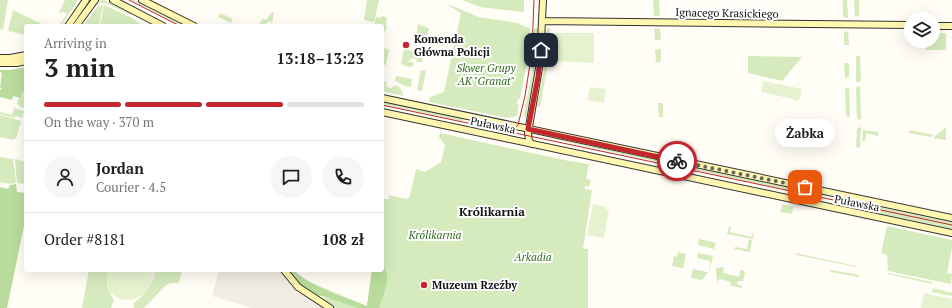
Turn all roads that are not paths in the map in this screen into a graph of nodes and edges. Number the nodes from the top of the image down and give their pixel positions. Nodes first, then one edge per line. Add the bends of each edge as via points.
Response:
1 (86, 0) edge
2 (95, 0) edge
3 (113, 0) edge
4 (142, 0) edge
5 (543, 0) edge
6 (542, 21) junction
7 (69, 24) edge
8 (77, 24) edge
9 (159, 24) edge
10 (190, 24) edge
11 (904, 25) edge
12 (940, 26) edge
13 (952, 26) edge
14 (24, 55) edge
15 (0, 58) edge
16 (24, 61) edge
17 (0, 63) edge
18 (384, 98) edge
19 (384, 112) edge
20 (468, 116) junction
21 (528, 129) junction
22 (465, 130) junction
23 (513, 140) junction
24 (532, 144) junction
25 (952, 218) edge
26 (952, 233) edge
27 (286, 272) edge
28 (330, 308) edge

1 - 7 main road
2 - 8 main road
3 - 9 main road
4 - 10 main road
5 - 6 main road
6 - 11 main road, Ignacego Krasickiego
6 - 21 main road via 538,77
12 - 13 main road
14 - 15 main road
16 - 17 main road
18 - 20 main road, Puławska
19 - 22 main road, Puławska
20 - 21 main road, Puławska
20 - 22 main road
21 - 23 main road via 524,137
21 - 24 main road via 528,138
21 - 25 main road, Puławska
22 - 23 main road, Puławska
23 - 24 main road, Puławska
24 - 26 main road, Puławska
27 - 28 main road via 296,285

